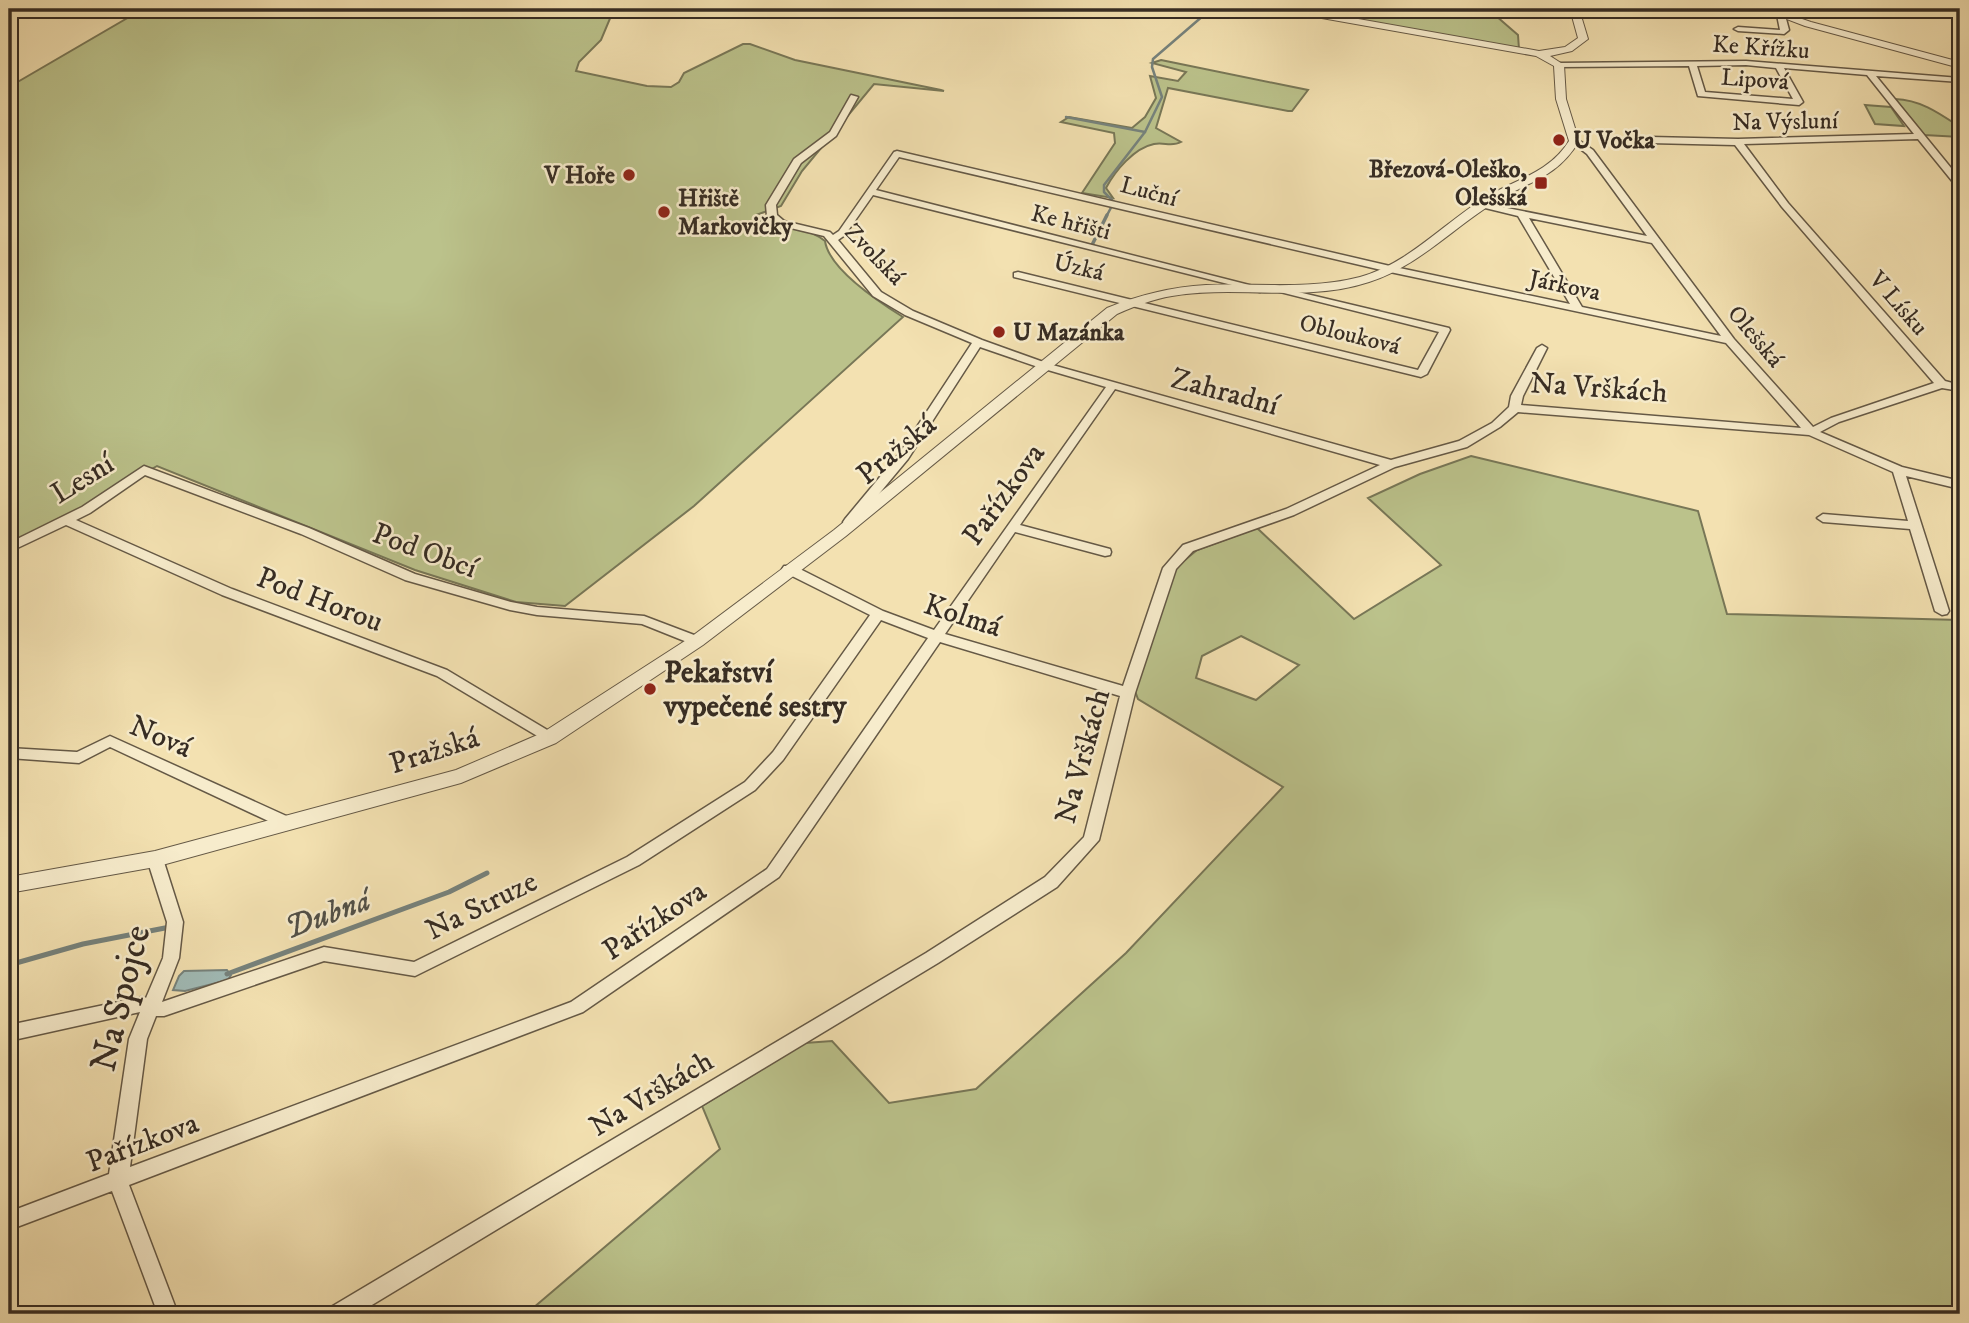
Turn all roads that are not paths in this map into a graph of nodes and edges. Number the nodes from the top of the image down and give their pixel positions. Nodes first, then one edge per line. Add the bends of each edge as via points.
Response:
1 (1288, 9) edge
2 (1575, 9) edge
3 (1756, 9) edge
4 (1773, 12) edge
5 (1738, 29) dead end
6 (1539, 54) junction
7 (1692, 63) junction
8 (1559, 65) junction
9 (1960, 65) edge
10 (1779, 66) junction
11 (1869, 72) junction
12 (1960, 80) edge
13 (855, 97) dead end
14 (1920, 136) junction
15 (1574, 141) junction
16 (1650, 141) dead end
17 (1738, 142) junction
18 (1960, 185) edge
19 (872, 192) junction
20 (1482, 206) junction
21 (1522, 214) junction
22 (833, 239) junction
23 (1654, 240) junction
24 (1390, 269) junction
25 (1018, 275) dead end
26 (1260, 289) junction
27 (1273, 289) junction
28 (1130, 301) junction
29 (1579, 310) junction
30 (1730, 341) junction
31 (978, 342) junction
32 (1542, 348) dead end
33 (1045, 366) junction
34 (1941, 384) junction
35 (1113, 385) junction
36 (1960, 388) edge
37 (1515, 408) junction
38 (1811, 432) junction
39 (1391, 464) junction
40 (144, 470) joint
41 (1898, 470) junction
42 (1960, 485) edge
43 (1823, 518) dead end
44 (65, 520) junction
45 (1915, 526) junction
46 (1012, 527) junction
47 (840, 533) junction
48 (9, 548) edge
49 (1105, 552) dead end
50 (789, 569) junction
51 (1942, 611) dead end
52 (878, 614) junction
53 (937, 636) junction
54 (697, 641) junction
55 (1128, 693) junction
56 (549, 738) junction
57 (9, 753) edge
58 (287, 823) junction
59 (155, 859) junction
60 (9, 885) edge
61 (151, 1009) junction
62 (9, 1033) edge
63 (118, 1181) junction
64 (9, 1222) edge
65 (168, 1314) edge
66 (338, 1314) edge

1 - 6 street
2 - 6 street via 1583,39 1565,50
3 - 4 street
4 - 5 street via 1785,30
4 - 9 street
6 - 8 street
7 - 8 street, Ke Křížku
7 - 10 street, Ke Křížku
7 - 10 street, Lipová via 1701,94 1799,102
8 - 15 street via 1561,99
10 - 11 street, Ke Křížku
11 - 12 street, Ke Křížku
11 - 14 street
13 - 22 street, Zvolská via 833,134 797,161 771,205 772,216 781,223
14 - 17 street, Na Výsluní
14 - 18 street
15 - 20 street, Pražská via 1541,178
15 - 23 street, Olešská via 1590,152
16 - 17 street, Na Výsluní
17 - 34 street, V Lísku via 1785,205
19 - 22 street
19 - 24 street, Luční via 897,154
19 - 26 street, Ke hřišti
20 - 21 street
20 - 24 street, Pražská
21 - 23 street
21 - 29 street
22 - 31 street, Zvolská via 877,294
23 - 30 street, Olešská
24 - 27 street, Pražská via 1350,284
24 - 29 street, Járkova
25 - 28 street, Úzká
26 - 27 street, Pražská
26 - 28 street, Pražská via 1192,288
27 - 28 street, Oblouková via 1445,330 1422,374
28 - 33 street, Pražská
29 - 30 street, Járkova
30 - 38 street, Olešská
31 - 33 street, Zvolská
31 - 47 street via 904,456
32 - 37 street
33 - 35 street, Zahradní
33 - 47 street, Pražská
34 - 36 street
34 - 38 street
35 - 39 street, Zahradní
35 - 46 street, Pařízkova
37 - 38 street, Na Vrškách
37 - 39 street, Na Vrškách via 1463,443
38 - 41 street, Olešská
39 - 55 street, Na Vrškách via 1290,512 1188,548 1170,568
40 - 44 street, Lesní
40 - 54 street, Pod Obcí via 410,577 537,611 643,620
41 - 42 street, Olešská
41 - 45 street
43 - 45 street
44 - 48 street, Lesní
44 - 56 street, Pod Horou via 227,592 442,673
45 - 51 street
46 - 49 street
46 - 53 street, Pařízkova
47 - 50 street, Pražská
50 - 52 street, Kolmá
50 - 54 street, Pražská
52 - 53 street, Kolmá
52 - 61 street, Na Struze via 778,756 750,786 633,861 415,970 324,954 164,1009
53 - 55 street, Kolmá
53 - 63 street, Pařízkova via 773,873 577,1007
54 - 56 street, Pražská
55 - 66 street, Na Vrškách via 1091,840 1051,882
56 - 58 street, Pražská via 461,776
57 - 58 street, Nová via 79,758 110,741
58 - 59 street, Pražská
59 - 60 street, Pražská
59 - 61 street, Na Spojce via 175,922 171,958
61 - 62 street, Na Struze via 142,1004
61 - 63 street, Na Spojce via 138,1039
63 - 64 street, Pařízkova
63 - 65 street, Na Spojce

